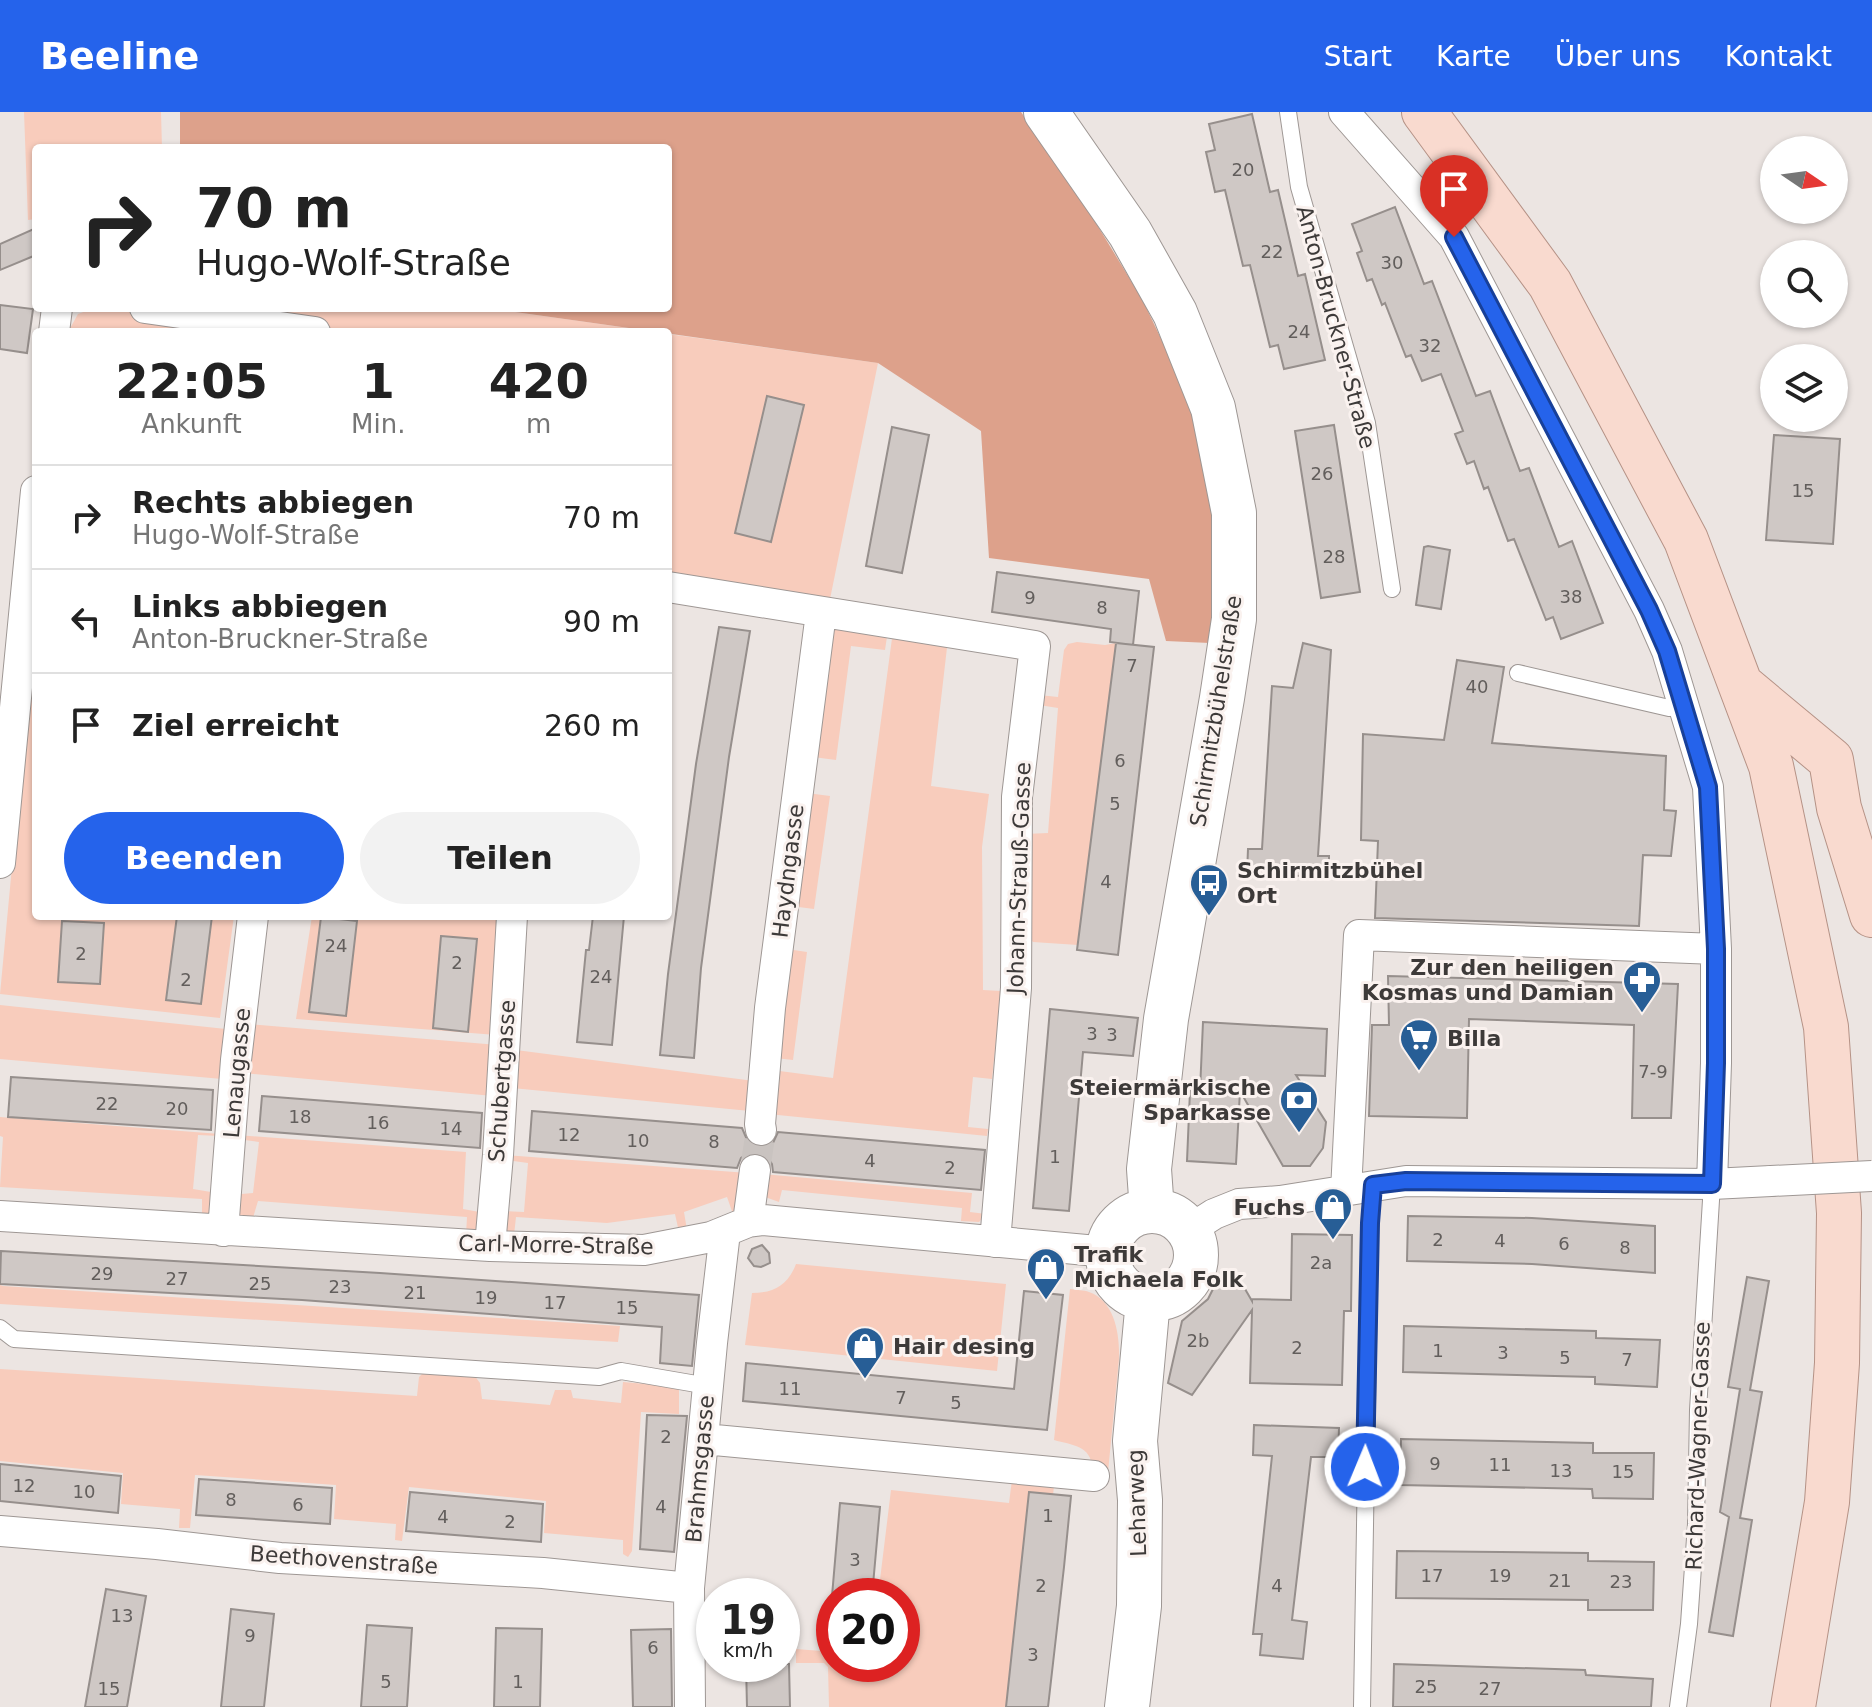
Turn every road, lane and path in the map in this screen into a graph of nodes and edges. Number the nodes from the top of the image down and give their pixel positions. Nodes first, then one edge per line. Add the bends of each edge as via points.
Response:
1 (1046, 112) edge
2 (1288, 112) edge
3 (1344, 112) edge
4 (1424, 112) edge
5 (173, 312) edge
6 (287, 328) edge
7 (32, 536) edge
8 (672, 588) edge
9 (1392, 589) dead end
10 (821, 613) junction
11 (1518, 673) dead end
12 (1739, 683) junction
13 (1684, 707) junction
14 (0, 863) edge
15 (1872, 915) edge
16 (253, 920) edge
17 (512, 920) edge
18 (1716, 949) junction
19 (760, 1127) tunnel mouth
20 (755, 1170) tunnel mouth
21 (1872, 1176) edge
22 (1712, 1184) junction
23 (1359, 1188) junction
24 (0, 1216) edge
25 (1171, 1221) junction
26 (736, 1227) junction
27 (223, 1231) junction
28 (995, 1242) junction
29 (490, 1246) junction
30 (1108, 1252) junction
31 (1148, 1300) junction
32 (0, 1328) edge
33 (708, 1386) junction
34 (704, 1439) junction
35 (1094, 1476) dead end
36 (0, 1531) edge
37 (689, 1588) junction
38 (690, 1707) edge
39 (1127, 1707) edge
40 (1362, 1707) edge
41 (1678, 1707) edge
42 (1793, 1707) edge

1 - 25 main road, Schirmitzbühelstraße via 1130,233 1175,313 1213,408 1234,513 1234,619 1166,1019 1149,1169
2 - 9 lane, Anton-Bruckner-Straße via 1299,187 1367,423
3 - 13 street via 1454,237 1649,610
4 - 12 main road via 1550,284 1686,540
5 - 6 street
7 - 14 street
8 - 10 street, Johann-Strauß-Gasse
10 - 19 street, Haydngasse via 770,1008
10 - 28 street, Johann-Strauß-Gasse via 1035,646 1017,797 1016,988
11 - 13 lane
12 - 15 main road via 1831,760 1839,808
12 - 42 main road via 1771,766 1826,1027 1839,1213 1837,1363 1827,1502
13 - 18 street via 1708,787
16 - 27 street, Lenaugasse
17 - 29 street, Schubertgasse
18 - 22 street
18 - 23 street via 1359,935
20 - 26 street
21 - 22 street, bridge
22 - 23 street via 1406,1181
22 - 41 lane, Richard-Wagner-Gasse via 1696,1524
23 - 25 street via 1239,1204
23 - 40 lane via 1370,1223
24 - 27 street, Carl-Morre-Straße
25 - 30 main road via 1139,1213 1118,1228
25 - 31 main road via 1195,1243 1194,1272 1176,1293
26 - 28 street, Carl-Morre-Straße via 763,1220
26 - 29 street, Carl-Morre-Straße via 644,1250
26 - 33 street, Brahmsgasse
27 - 29 street, Carl-Morre-Straße
28 - 30 street, Carl-Morre-Straße
30 - 31 main road via 1114,1278
31 - 39 main road, Leharweg via 1135,1441 1139,1606
32 - 33 lane via 14,1339 599,1377 621,1371
33 - 34 street, Brahmsgasse
34 - 35 street, Leharweg
34 - 37 street, Brahmsgasse
36 - 37 street, Beethovenstraße
37 - 38 street, Brahmsgasse

